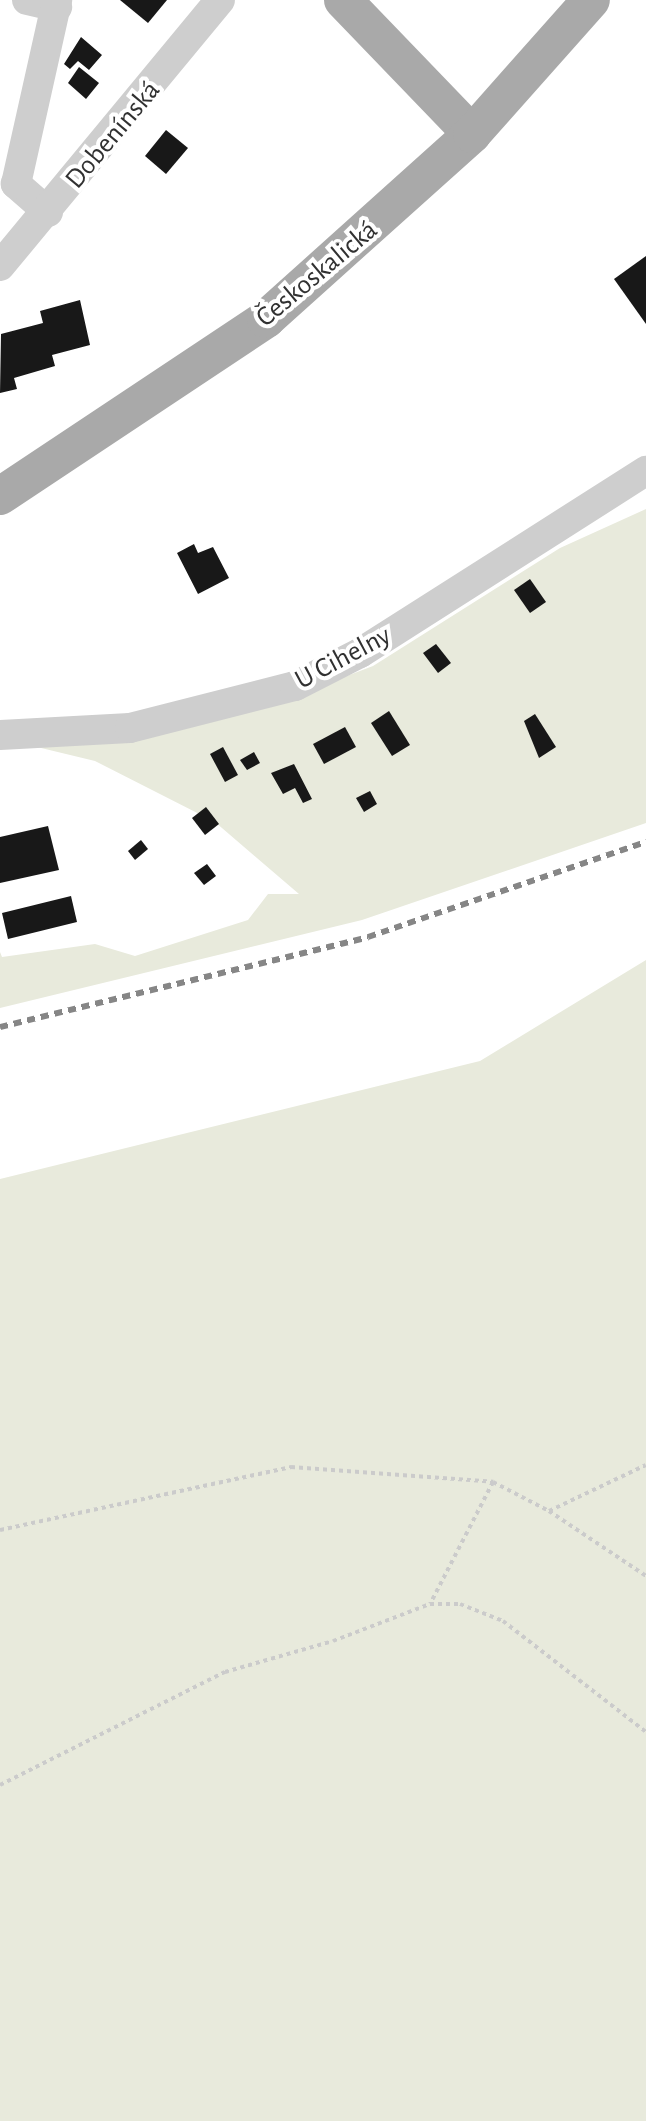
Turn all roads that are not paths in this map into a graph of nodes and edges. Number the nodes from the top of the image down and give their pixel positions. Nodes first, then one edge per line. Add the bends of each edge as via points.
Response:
1 (27, 0) edge
2 (220, 0) edge
3 (343, 0) edge
4 (591, 0) edge
5 (57, 4) edge
6 (472, 134) junction
7 (8, 183) edge
8 (48, 212) junction
9 (0, 266) edge
10 (646, 471) edge
11 (0, 496) edge
12 (0, 735) edge

1 - 5 street
2 - 8 street, Dobenínská
3 - 6 main road
4 - 6 main road, Českoskalická
5 - 7 street
6 - 11 main road, Českoskalická via 266,319
7 - 8 street
8 - 9 street, Dobenínská
10 - 12 street, U Cihelny via 360,653 295,686 130,728

